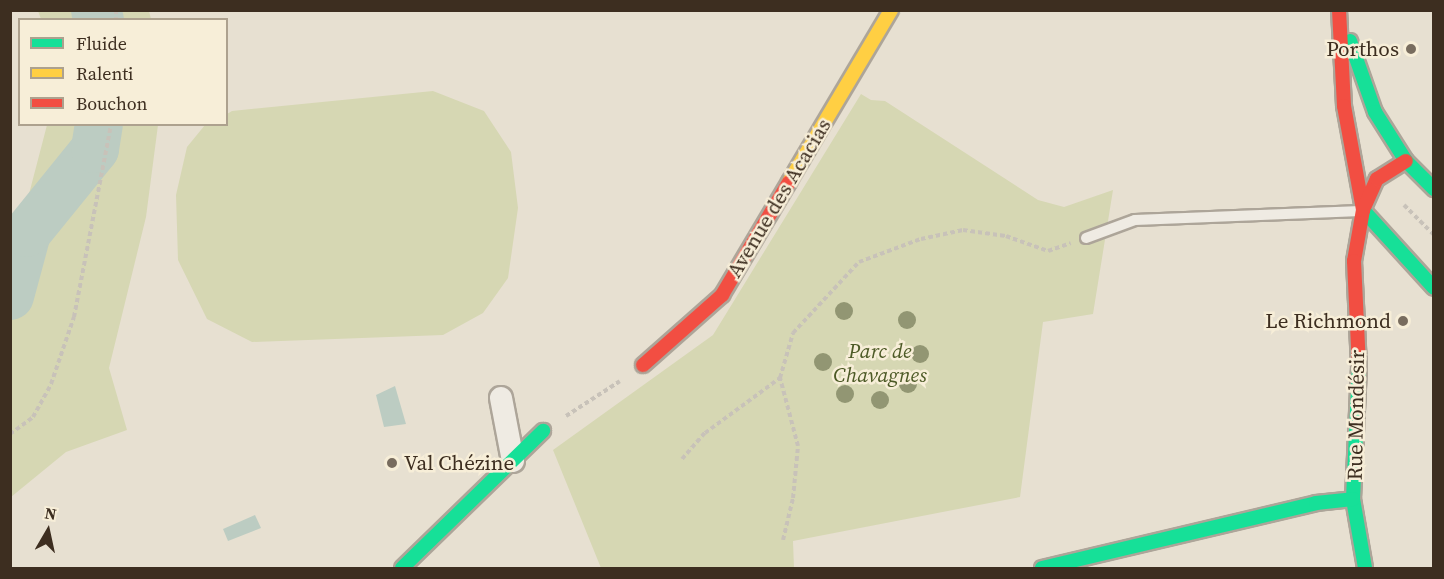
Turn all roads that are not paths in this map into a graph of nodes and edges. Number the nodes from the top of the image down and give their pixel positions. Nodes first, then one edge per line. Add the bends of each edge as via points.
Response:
1 (891, 10) edge
2 (1339, 10) edge
3 (1406, 161) junction
4 (1434, 189) edge
5 (1363, 210) junction
6 (1086, 238) road end
7 (1434, 288) edge
8 (643, 365) road end
9 (501, 398) dead end
10 (543, 431) road end
11 (513, 461) junction
12 (1353, 499) junction
13 (402, 568) edge
14 (1042, 568) edge
15 (1365, 568) edge

1 - 8 street, Avenue des Acacias via 722,295
2 - 3 street via 1375,112
2 - 5 street, Rue Mondésir via 1344,106
3 - 4 street
3 - 5 street via 1368,190
5 - 6 lane via 1135,220
5 - 7 street
5 - 12 street, Rue Mondésir via 1353,261 1360,384
9 - 11 street
10 - 11 street
11 - 13 street
12 - 14 street via 1316,503
12 - 15 street, Rue Mondésir

